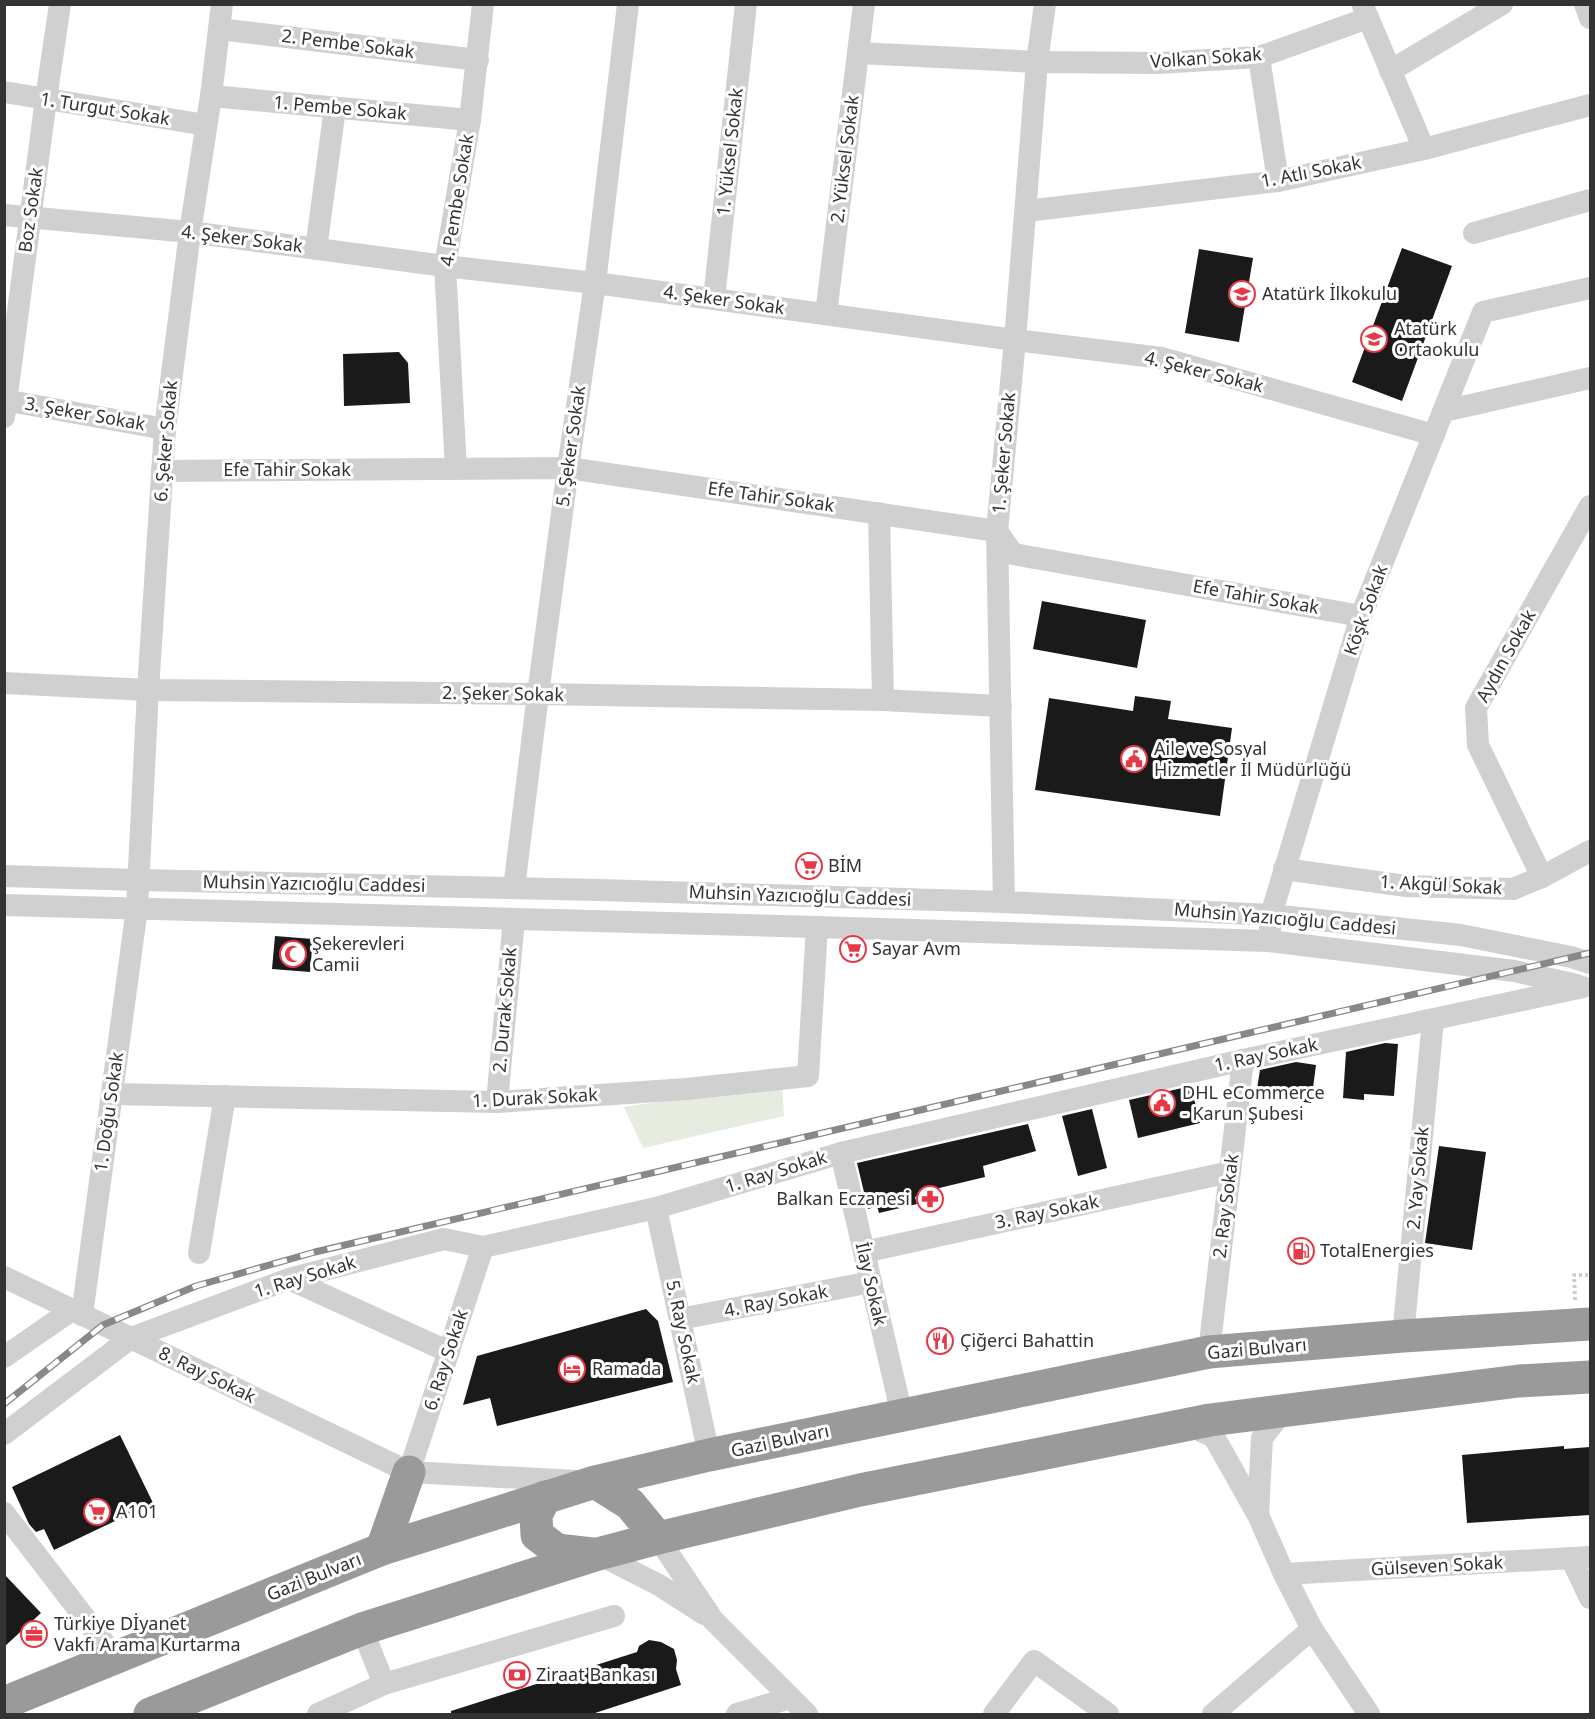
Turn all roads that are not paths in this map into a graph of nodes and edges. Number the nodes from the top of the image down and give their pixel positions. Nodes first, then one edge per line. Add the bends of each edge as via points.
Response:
1 (60, 4) edge
2 (222, 4) edge
3 (483, 4) edge
4 (628, 4) edge
5 (746, 4) edge
6 (864, 4) edge
7 (1045, 4) edge
8 (1502, 4) edge
9 (1585, 4) edge
10 (1365, 11) edge
11 (1590, 18) edge
12 (219, 29) junction
13 (858, 53) junction
14 (1260, 57) junction
15 (478, 60) junction
16 (1037, 62) junction
17 (1390, 71) junction
18 (4, 92) edge
19 (211, 96) junction
20 (46, 99) junction
21 (1590, 105) edge
22 (335, 108) junction
23 (470, 120) junction
24 (206, 125) junction
25 (1424, 149) junction
26 (1278, 181) junction
27 (1590, 200) edge
28 (1026, 211) junction
29 (4, 214) edge
30 (30, 217) junction
31 (190, 232) junction
32 (1474, 233) dead end
33 (316, 249) junction
34 (445, 266) junction
35 (595, 283) junction
36 (1590, 288) edge
37 (714, 299) junction
38 (826, 314) junction
39 (1015, 340) junction
40 (1590, 378) edge
41 (5, 406) edge
42 (1444, 411) junction
43 (165, 429) junction
44 (1434, 435) junction
45 (568, 468) junction
46 (456, 469) junction
47 (162, 471) junction
48 (1590, 506) edge
49 (879, 513) junction
50 (997, 531) junction
51 (1361, 616) junction
52 (4, 683) edge
53 (148, 690) junction
54 (537, 694) junction
55 (883, 700) junction
56 (1001, 706) junction
57 (1590, 851) edge
58 (1284, 869) junction
59 (4, 876) edge
60 (1542, 877) junction
61 (139, 880) junction
62 (514, 888) junction
63 (1005, 902) junction
64 (4, 905) edge
65 (137, 908) junction
66 (1271, 915) junction
67 (514, 919) junction
68 (817, 927) junction
69 (1269, 941) junction
70 (1590, 963) edge
71 (1587, 988) edge
72 (1433, 1020) junction
73 (1243, 1060) junction
74 (112, 1094) junction
75 (225, 1096) junction
76 (497, 1102) junction
77 (841, 1153) junction
78 (1230, 1172) junction
79 (656, 1208) junction
80 (483, 1247) junction
81 (864, 1252) junction
82 (199, 1253) dead end
83 (4, 1277) edge
84 (289, 1279) junction
85 (871, 1282) junction
86 (77, 1312) junction
87 (680, 1319) junction
88 (1583, 1324) edge
89 (1403, 1336) junction
90 (131, 1338) junction
91 (449, 1352) junction
92 (1209, 1352) junction
93 (4, 1357) edge
94 (1590, 1377) edge
95 (1282, 1412) junction
96 (902, 1415) junction
97 (1188, 1425) junction
98 (4, 1434) edge
99 (709, 1455) junction
100 (409, 1472) junction
101 (595, 1482) junction
102 (545, 1497) junction
103 (4, 1513) edge
104 (1258, 1515) junction
105 (658, 1538) junction
106 (382, 1549) junction
107 (598, 1554) junction
108 (1581, 1558) edge
109 (1284, 1574) junction
110 (1590, 1598) edge
111 (614, 1616) dead end
112 (713, 1620) junction
113 (362, 1629) junction
114 (1312, 1629) junction
115 (115, 1657) junction
116 (384, 1684) junction
117 (790, 1698) junction
118 (4, 1703) edge
119 (150, 1714) edge
120 (318, 1714) edge
121 (737, 1714) edge
122 (807, 1714) edge
123 (994, 1714) edge
124 (1108, 1714) edge
125 (1213, 1714) edge
126 (1369, 1714) edge

1 - 20 street, Boz Sokak
2 - 12 street, 6. Şeker Sokak
3 - 15 street, 4. Pembe Sokak
4 - 35 street, 5. Şeker Sokak
5 - 37 street, 1. Yüksel Sokak
6 - 13 street, 2. Yüksel Sokak
7 - 16 street, 1. Şeker Sokak
8 - 17 street
9 - 11 street
10 - 14 street, Volkan Sokak
10 - 17 street
12 - 15 street, 2. Pembe Sokak
12 - 19 street, 6. Şeker Sokak
13 - 16 street, Volkan Sokak
13 - 38 street, 2. Yüksel Sokak
14 - 16 street, Volkan Sokak via 1158,63
14 - 26 street
15 - 23 street, 4. Pembe Sokak
16 - 28 street, 1. Şeker Sokak
17 - 25 street
18 - 20 street, 1. Turgut Sokak
19 - 22 street, 1. Pembe Sokak
19 - 24 street, 6. Şeker Sokak
20 - 24 street, 1. Turgut Sokak
20 - 30 street, Boz Sokak
21 - 25 street, 1. Atlı Sokak
22 - 23 street, 1. Pembe Sokak
22 - 33 street
23 - 34 street, 4. Pembe Sokak
24 - 31 street, 6. Şeker Sokak
25 - 26 street, 1. Atlı Sokak
26 - 28 street, 1. Atlı Sokak
27 - 32 street
28 - 39 street, 1. Şeker Sokak
29 - 30 street, 4. Şeker Sokak
30 - 31 street, 4. Şeker Sokak
30 - 41 street, Boz Sokak
31 - 33 street, 4. Şeker Sokak
31 - 43 street, 6. Şeker Sokak
33 - 34 street, 4. Şeker Sokak
34 - 35 street, 4. Şeker Sokak
34 - 46 street, 4. Pembe Sokak
35 - 37 street, 4. Şeker Sokak
35 - 45 street, 5. Şeker Sokak
36 - 42 street, Köşk Sokak via 1483,312
37 - 38 street, 4. Şeker Sokak
38 - 39 street, 4. Şeker Sokak
39 - 44 street, 4. Şeker Sokak via 1162,358
39 - 50 street, 1. Şeker Sokak
40 - 42 street
41 - 43 street, 3. Şeker Sokak
42 - 44 street, Köşk Sokak
43 - 47 street, 6. Şeker Sokak
44 - 51 street, Köşk Sokak
45 - 46 street, Efe Tahir Sokak
45 - 49 street, Efe Tahir Sokak
45 - 54 street, 5. Şeker Sokak
46 - 47 street, Efe Tahir Sokak
47 - 53 street, 6. Şeker Sokak
48 - 60 street, Aydın Sokak via 1476,708 1478,745
49 - 50 street, Efe Tahir Sokak
49 - 55 street
50 - 51 street, Efe Tahir Sokak via 1013,554
50 - 56 street, 1. Şeker Sokak
51 - 58 street, Köşk Sokak
52 - 53 street, 2. Şeker Sokak
53 - 54 street, 2. Şeker Sokak
53 - 61 street, 6. Şeker Sokak
54 - 55 street, 2. Şeker Sokak
54 - 62 street, 5. Şeker Sokak
55 - 56 street, 2. Şeker Sokak
56 - 63 street, 1. Şeker Sokak
57 - 60 street, 1. Akgül Sokak
58 - 60 street, 1. Akgül Sokak via 1406,886 1513,889
58 - 66 street, Köşk Sokak
59 - 61 street, Muhsin Yazıcıoğlu Caddesi
61 - 62 street, Muhsin Yazıcıoğlu Caddesi
61 - 65 street, 1. Doğu Sokak
62 - 63 street, Muhsin Yazıcıoğlu Caddesi
63 - 66 street, Muhsin Yazıcıoğlu Caddesi
64 - 65 street, Muhsin Yazıcıoğlu Caddesi
65 - 67 street, Muhsin Yazıcıoğlu Caddesi
65 - 74 street, 1. Doğu Sokak
66 - 69 street, Köşk Sokak
66 - 70 street, Muhsin Yazıcıoğlu Caddesi via 1461,935
67 - 68 street, Muhsin Yazıcıoğlu Caddesi
67 - 76 street, 2. Durak Sokak
68 - 69 street, Muhsin Yazıcıoğlu Caddesi
68 - 76 street, 1. Durak Sokak via 808,1076
69 - 71 street, Muhsin Yazıcıoğlu Caddesi via 1514,971
71 - 72 street, 1. Ray Sokak
72 - 73 street, 1. Ray Sokak
72 - 89 street, 2. Yay Sokak
73 - 77 street, 1. Ray Sokak
73 - 78 street, 2. Ray Sokak
74 - 75 street, 1. Durak Sokak
74 - 86 street, 1. Doğu Sokak
75 - 76 street, 1. Durak Sokak
75 - 82 street
77 - 79 street, 1. Ray Sokak
77 - 81 street, İlay Sokak
78 - 81 street, 3. Ray Sokak
78 - 92 street, 2. Ray Sokak
79 - 80 street, 1. Ray Sokak
79 - 87 street, 5. Ray Sokak
80 - 84 street, 1. Ray Sokak via 444,1239
80 - 91 street, 6. Ray Sokak
81 - 85 street, İlay Sokak
83 - 86 street, 8. Ray Sokak
84 - 90 street, 1. Ray Sokak
84 - 91 street
85 - 87 street, 4. Ray Sokak
85 - 96 street, İlay Sokak
86 - 90 street, 8. Ray Sokak
86 - 93 street
87 - 99 street, 5. Ray Sokak
88 - 89 highway, Gazi Bulvarı
89 - 92 highway, Gazi Bulvarı
90 - 98 street, 1. Ray Sokak
90 - 100 street, 8. Ray Sokak
91 - 100 street, 6. Ray Sokak
92 - 96 highway, Gazi Bulvarı
94 - 95 highway via 1519,1381
95 - 97 highway
95 - 104 street via 1262,1438
96 - 99 highway, Gazi Bulvarı
97 - 104 street via 1214,1437
97 - 105 highway via 860,1490
99 - 101 highway, Gazi Bulvarı
100 - 101 street
100 - 106 highway
101 - 102 highway, Gazi Bulvarı
101 - 105 highway via 630,1504
102 - 106 highway, Gazi Bulvarı
102 - 107 highway via 536,1515 537,1535 556,1550
103 - 115 street
104 - 109 street
105 - 107 highway
105 - 112 street
106 - 115 highway, Gazi Bulvarı
107 - 112 street via 659,1585
107 - 113 highway
108 - 109 street, Gülseven Sokak
108 - 110 street
109 - 114 street
111 - 116 street
112 - 117 street
113 - 116 street
113 - 119 highway
114 - 125 street
114 - 126 street
115 - 118 highway, Gazi Bulvarı
116 - 120 street
117 - 121 street
117 - 122 street
123 - 124 street via 1034,1662

